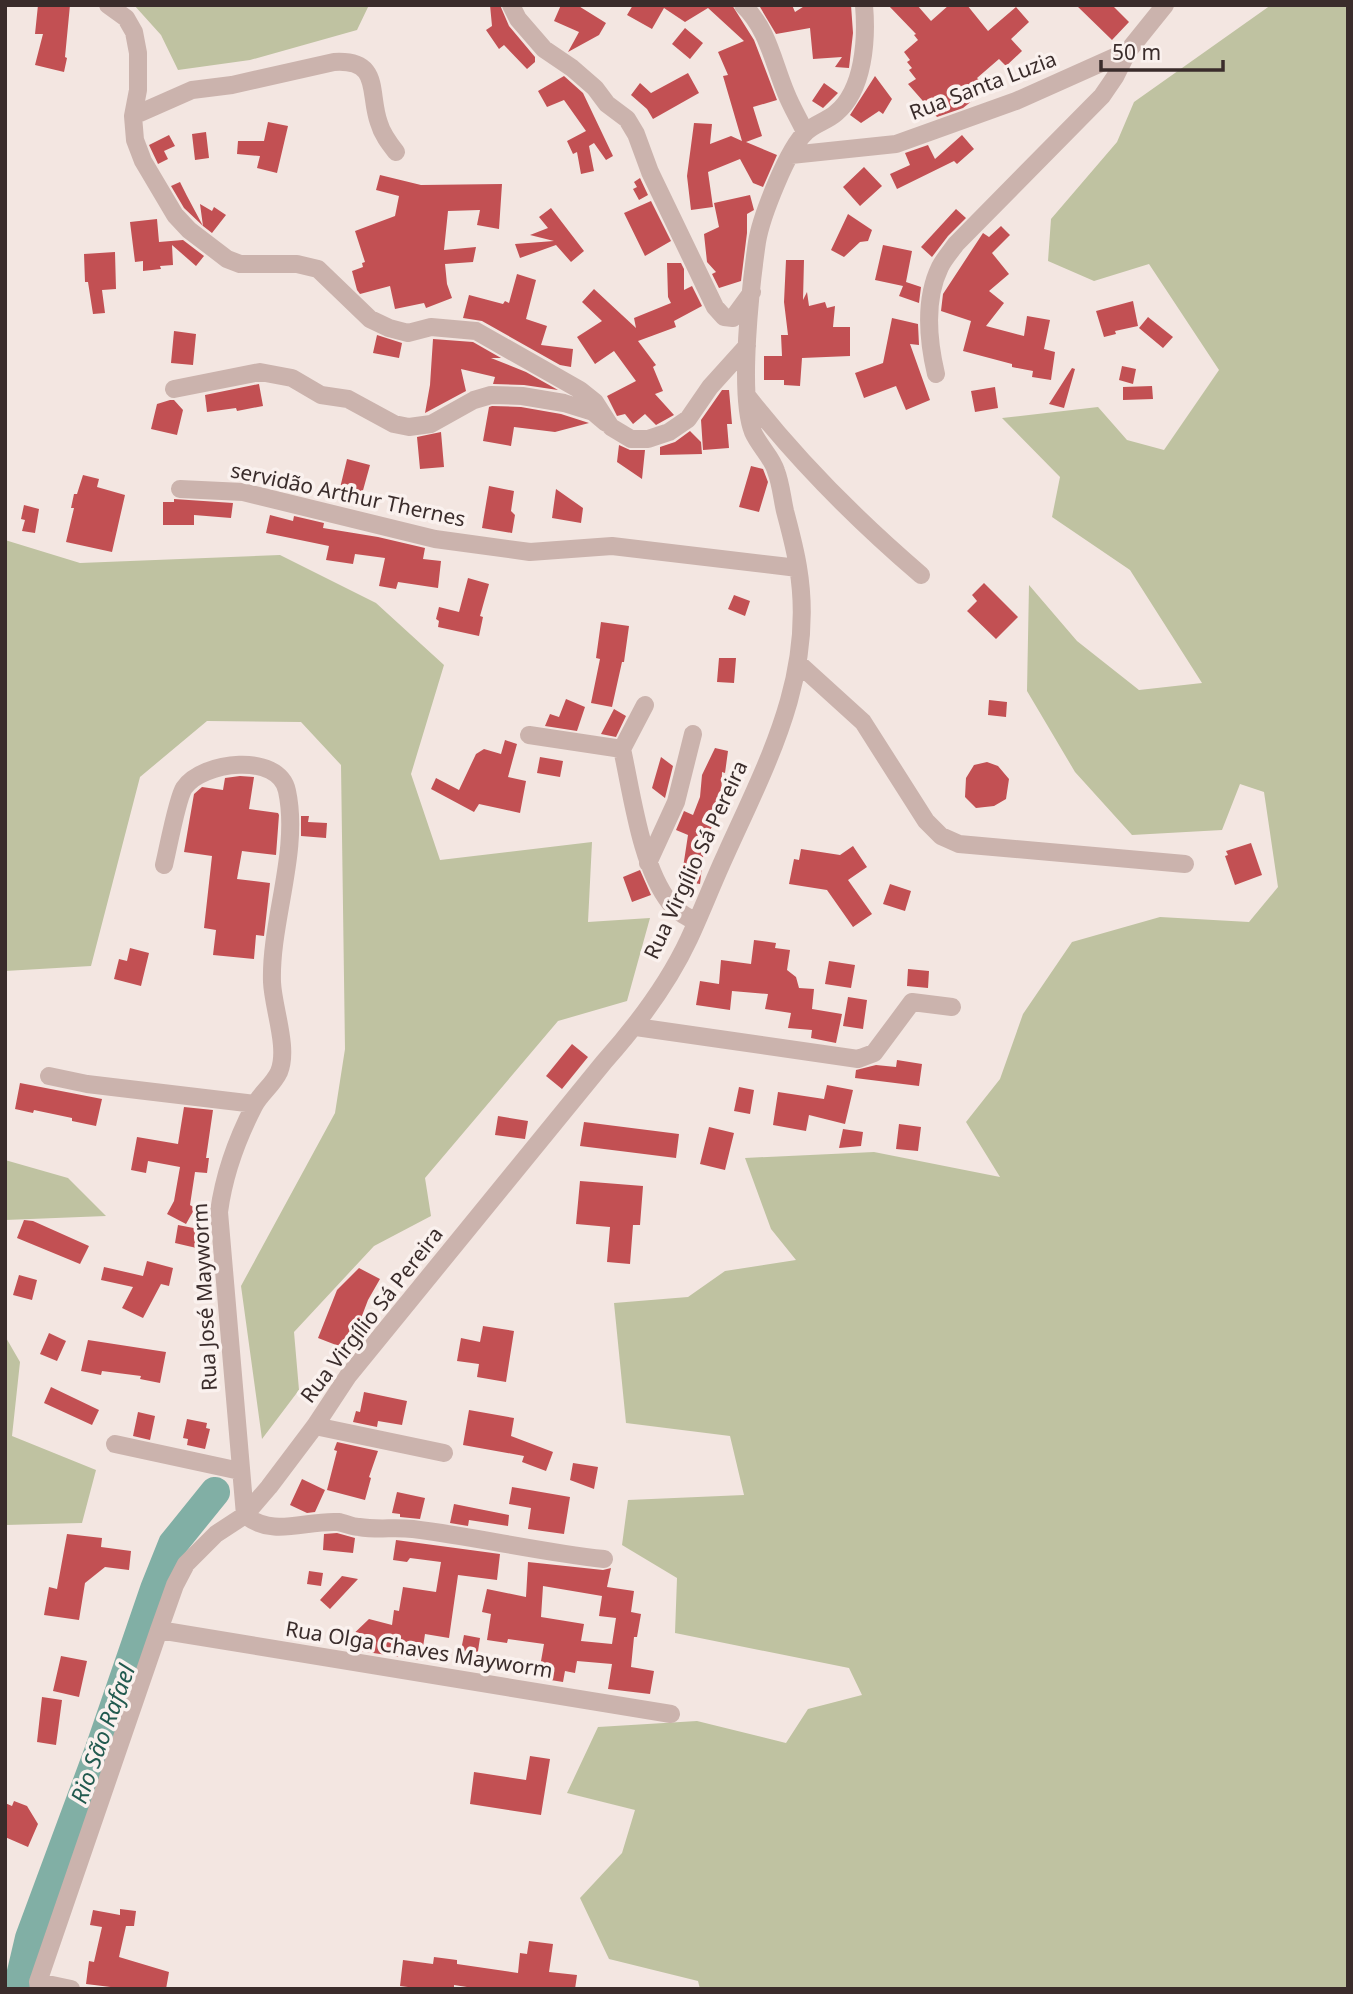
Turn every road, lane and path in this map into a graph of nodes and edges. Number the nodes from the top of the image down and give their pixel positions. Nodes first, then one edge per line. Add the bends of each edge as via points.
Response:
1 (108, 5) edge
2 (511, 5) edge
3 (743, 5) edge
4 (1165, 5) edge
5 (868, 8) edge
6 (1128, 51) junction
7 (134, 116) junction
8 (805, 132) junction
9 (396, 152) dead end
10 (791, 155) junction
11 (752, 291) junction
12 (747, 346) junction
13 (936, 374) dead end
14 (174, 389) dead end
15 (746, 394) junction
16 (611, 427) junction
17 (180, 489) dead end
18 (798, 568) junction
19 (921, 575) dead end
20 (798, 663) junction
21 (645, 705) dead end
22 (693, 734) dead end
23 (529, 735) dead end
24 (622, 749) junction
25 (648, 863) junction
26 (1185, 864) dead end
27 (164, 865) dead end
28 (696, 922) junction
29 (952, 1007) dead end
30 (636, 1027) junction
31 (49, 1076) dead end
32 (255, 1104) junction
33 (315, 1426) junction
34 (115, 1444) dead end
35 (444, 1453) dead end
36 (240, 1471) junction
37 (245, 1514) junction
38 (604, 1559) dead end
39 (159, 1630) junction
40 (671, 1714) dead end
41 (38, 1986) edge
42 (71, 1989) edge

1 - 7 street via 126,18 134,32 138,90
2 - 11 street via 544,50 572,68 627,119 723,317 733,318
3 - 8 street via 765,36
4 - 6 street, Rua Santa Luzia
5 - 8 street via 855,86 837,112
6 - 10 street, Rua Santa Luzia via 1017,101 896,144
6 - 13 street via 1102,96 956,244 940,267 928,333
7 - 9 street via 192,90 348,62 367,72 379,123
7 - 16 street via 135,140 143,162 175,215 227,259 318,270 370,319 389,328 408,333 431,327 476,331 580,390 595,402
8 - 10 street, Rua Virgílio Sá Pereira
10 - 11 street, Rua Virgílio Sá Pereira via 763,217
11 - 12 street, Rua Virgílio Sá Pereira
12 - 15 street, Rua Virgílio Sá Pereira
12 - 16 street via 688,419 669,432 631,439
14 - 16 street via 260,372 292,378 321,395 348,399 394,424 409,427 431,424 474,400 500,395 564,403 593,412
15 - 18 street, Rua Virgílio Sá Pereira via 752,431 776,470
15 - 19 street via 841,502
17 - 18 street, servidão Arthur Thernes via 243,492 435,539 530,552 612,547
18 - 20 street, Rua Virgílio Sá Pereira via 803,614
20 - 26 street via 863,722 926,821 941,835 959,844
20 - 28 street, Rua Virgílio Sá Pereira via 784,720
21 - 24 street
22 - 25 street via 676,802
23 - 24 street
24 - 25 street
25 - 28 street via 670,903
27 - 32 street, Rua José Mayworm via 183,790 194,777 216,768 267,767 287,788 290,834 272,983 282,1058 278,1074
28 - 30 street, Rua Virgílio Sá Pereira
29 - 30 street via 912,1002 874,1053 858,1059
30 - 33 street, Rua Virgílio Sá Pereira via 348,1376
31 - 32 street
32 - 36 street, Rua José Mayworm via 230,1156 219,1212
33 - 35 street
33 - 37 street, Rua Virgílio Sá Pereira
34 - 36 street
36 - 37 street, Rua José Mayworm
37 - 38 street via 270,1528 338,1522 359,1528 409,1528
37 - 39 street, Rua Virgílio Sá Pereira via 186,1564
39 - 40 street, Rua Olga Chaves Mayworm
39 - 41 street, Rua Virgílio Sá Pereira
41 - 42 street

